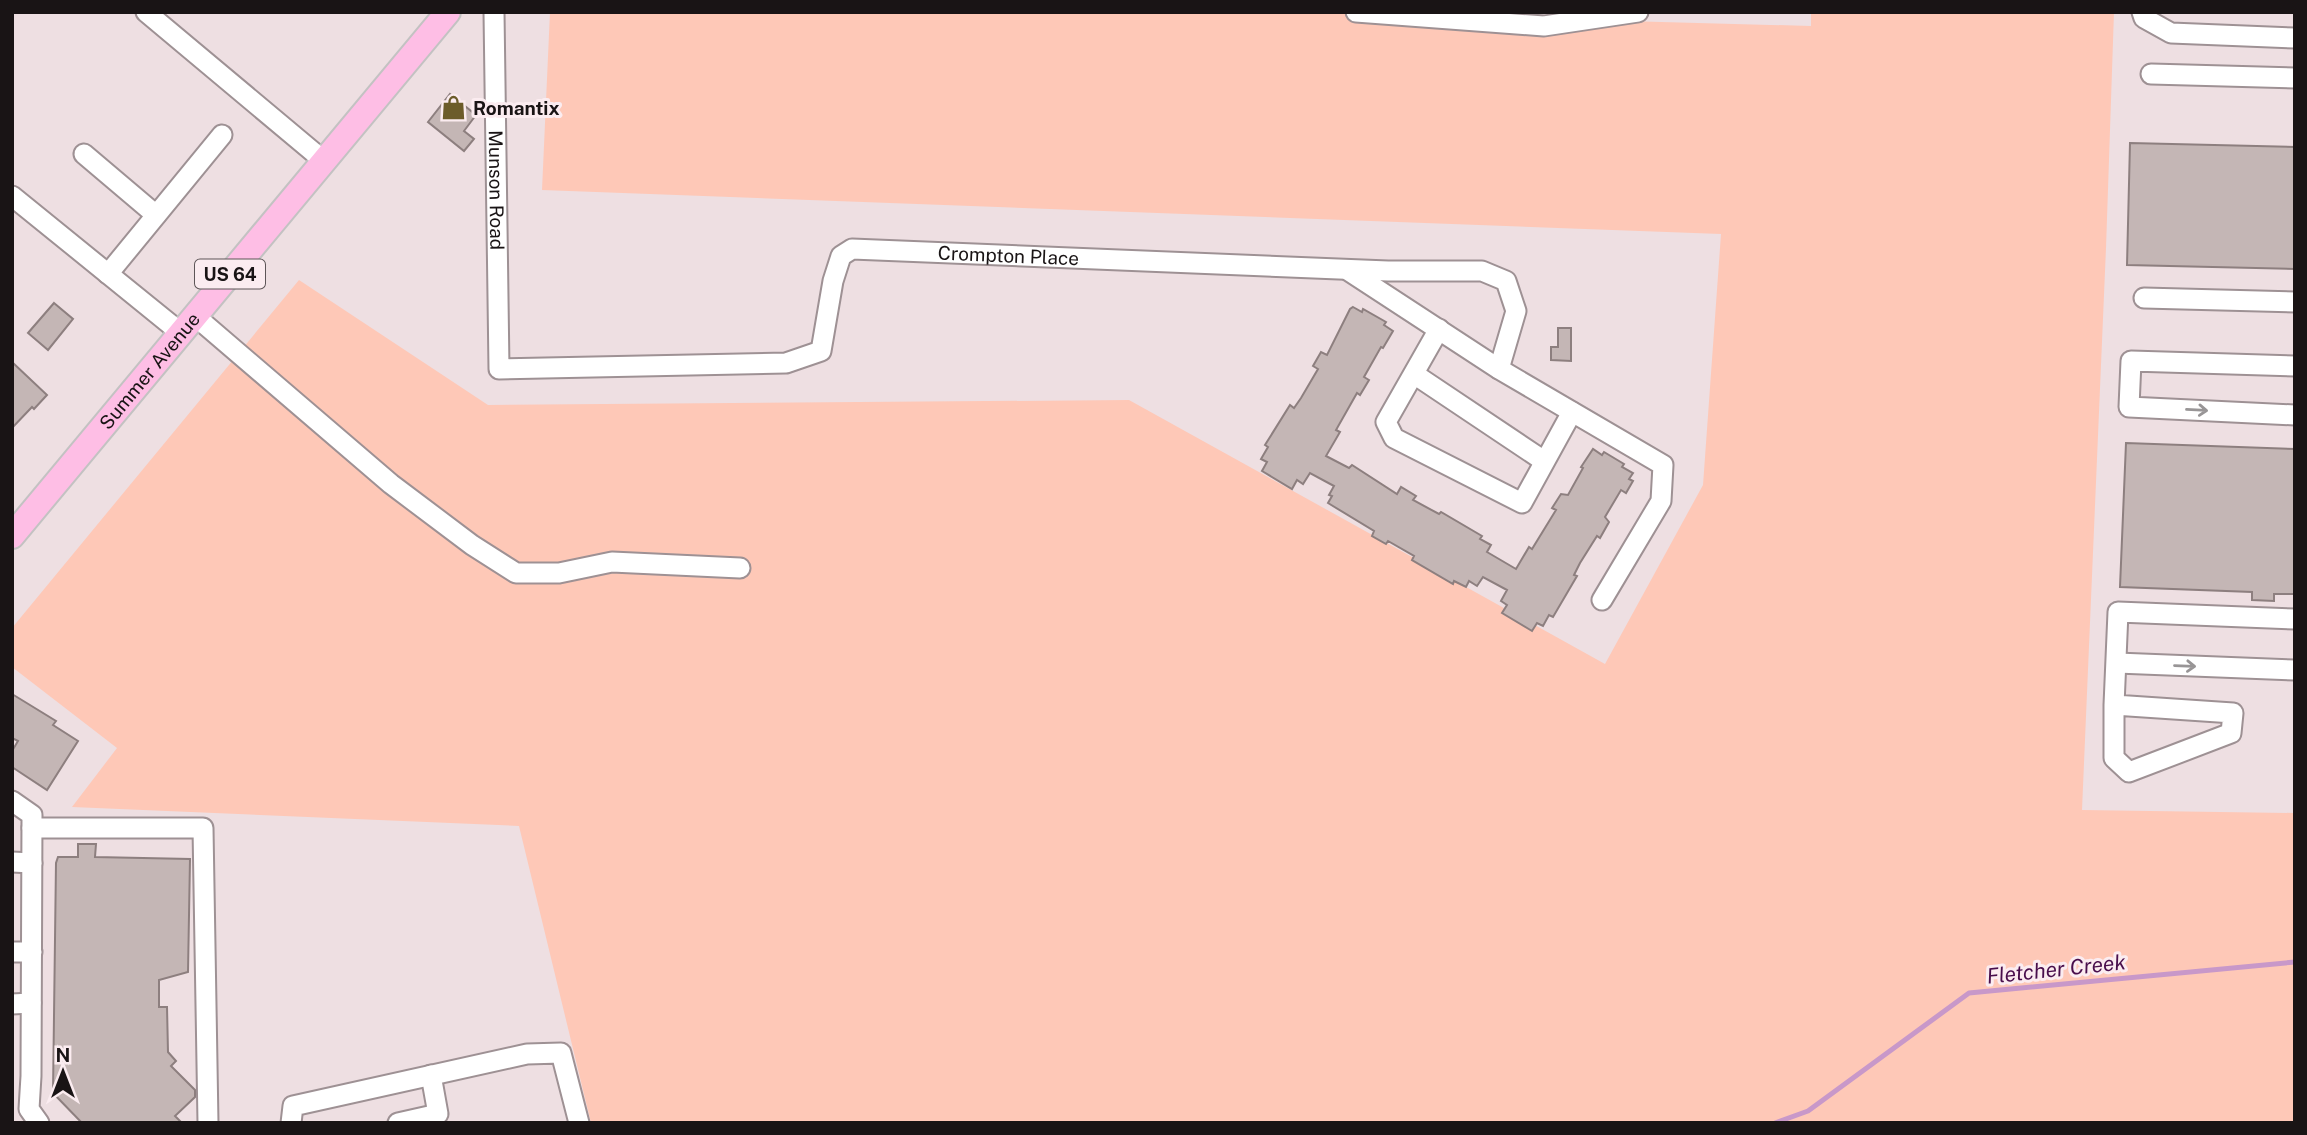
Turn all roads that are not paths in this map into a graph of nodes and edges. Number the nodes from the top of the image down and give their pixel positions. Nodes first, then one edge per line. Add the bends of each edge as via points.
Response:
1 (146, 12) edge
2 (448, 12) edge
3 (494, 12) edge
4 (1356, 12) edge
5 (1638, 12) edge
6 (2142, 12) edge
7 (2295, 38) edge
8 (2151, 74) dead end
9 (2295, 78) edge
10 (222, 135) dead end
11 (84, 154) dead end
12 (324, 161) junction
13 (12, 195) edge
14 (156, 215) junction
15 (1347, 269) junction
16 (108, 274) junction
17 (2144, 298) dead end
18 (2295, 303) edge
19 (188, 325) junction
20 (1439, 329) junction
21 (2295, 366) edge
22 (499, 369) joint
23 (1499, 369) junction
24 (1414, 374) junction
25 (1572, 411) junction
26 (2295, 415) edge
27 (1544, 461) junction
28 (12, 536) edge
29 (740, 568) dead end
30 (1602, 600) dead end
31 (2295, 619) edge
32 (2117, 663) junction
33 (2295, 670) edge
34 (2114, 705) junction
35 (12, 801) edge
36 (32, 828) junction
37 (22, 863) edge
38 (22, 905) edge
39 (22, 952) edge
40 (22, 1003) edge
41 (22, 1055) edge
42 (431, 1075) junction
43 (439, 1119) edge
44 (30, 1120) edge
45 (208, 1123) edge
46 (291, 1123) edge
47 (398, 1123) edge
48 (579, 1123) edge

1 - 12 street
2 - 12 main road, Summer Avenue / US 64
3 - 22 street, Munson Road
4 - 5 street via 1544,26
6 - 7 street via 2144,18 2172,33
8 - 9 street
10 - 14 street
11 - 14 street
12 - 19 main road, Summer Avenue / US 64
13 - 16 street
14 - 16 street
15 - 20 street
15 - 22 street, Crompton Place via 852,249 841,256 833,281 821,351 786,363
15 - 23 street, Crompton Place via 1482,271 1506,281 1516,311
16 - 19 street
17 - 18 street
19 - 28 main road, Summer Avenue / US 64
19 - 29 street via 391,484 516,573 559,573 612,562
20 - 23 street
20 - 24 street
21 -> 26 street via 2131,361 2129,407
23 - 25 street
24 - 27 street
24 - 27 street via 1386,422 1394,438 1522,503
25 - 27 street
25 - 30 street via 1663,465 1661,501
31 - 32 street via 2118,612
32 -> 33 street
32 - 34 street
34 - 34 street via 2233,713 2231,733 2129,772 2114,758
35 - 36 street via 32,815
36 - 37 street
36 - 45 street via 203,828
37 - 38 street
38 - 39 street
39 - 40 street
40 - 41 street
41 - 44 street
42 - 43 street
42 - 46 street via 293,1106
42 - 48 street via 527,1054 561,1053
43 - 47 street

